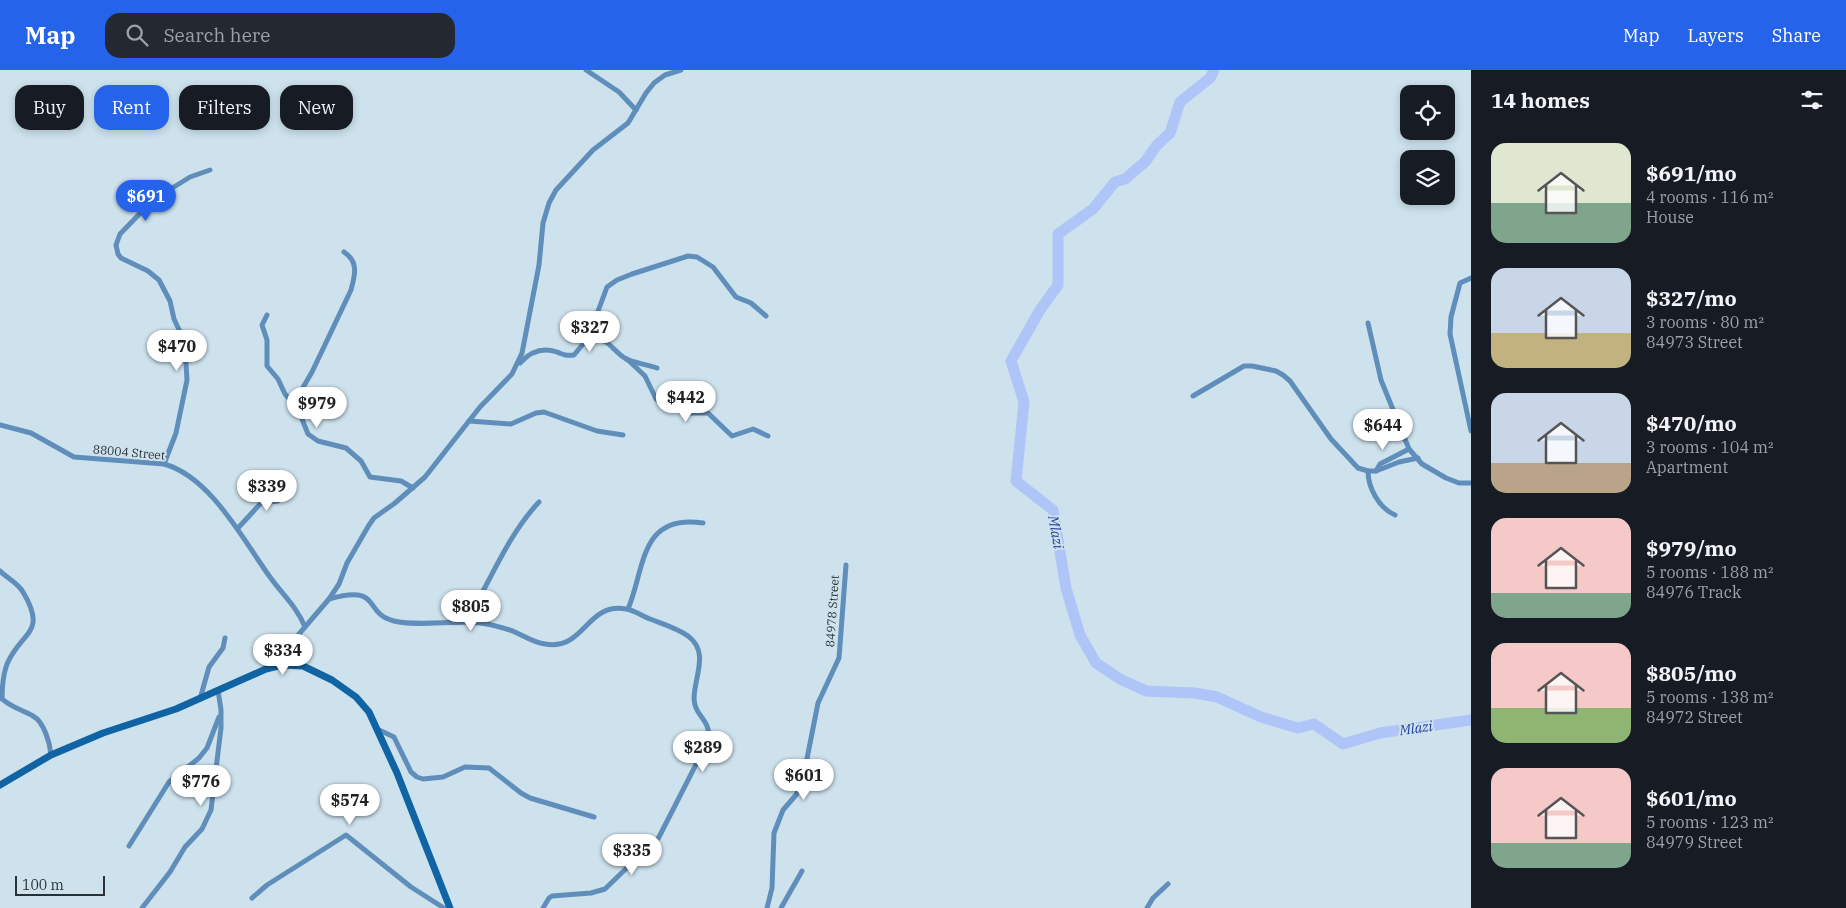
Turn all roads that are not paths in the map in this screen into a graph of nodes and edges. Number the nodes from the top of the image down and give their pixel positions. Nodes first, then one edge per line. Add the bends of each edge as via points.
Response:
1 (586, 70) edge
2 (679, 70) edge
3 (591, 72) edge
4 (636, 110) junction
5 (210, 170) dead end
6 (344, 252) dead end
7 (1471, 278) edge
8 (267, 315) dead end
9 (766, 316) dead end
10 (1368, 323) dead end
11 (588, 338) junction
12 (627, 359) junction
13 (518, 365) junction
14 (657, 368) dead end
15 (1193, 396) dead end
16 (294, 403) junction
17 (469, 421) junction
18 (0, 425) edge
19 (1471, 431) edge
20 (623, 435) dead end
21 (768, 436) dead end
22 (1409, 449) junction
23 (1418, 458) junction
24 (164, 464) junction
25 (1368, 471) junction
26 (1376, 471) junction
27 (1471, 483) edge
28 (413, 488) junction
29 (281, 496) dead end
30 (539, 502) dead end
31 (1395, 515) dead end
32 (703, 523) dead end
33 (238, 528) junction
34 (846, 566) dead end
35 (0, 571) edge
36 (329, 599) junction
37 (628, 609) junction
38 (466, 622) junction
39 (304, 627) junction
40 (225, 638) dead end
41 (282, 665) junction
42 (218, 690) junction
43 (1, 698) edge
44 (200, 699) junction
45 (221, 710) junction
46 (377, 729) junction
47 (51, 755) junction
48 (0, 785) edge
49 (594, 817) dead end
50 (129, 846) dead end
51 (802, 871) dead end
52 (1168, 884) dead end
53 (252, 898) dead end
54 (142, 908) edge
55 (444, 908) edge
56 (450, 908) edge
57 (543, 908) edge
58 (767, 908) edge
59 (781, 908) edge
60 (1147, 908) edge

1 - 3 street
2 - 4 street via 657,80
3 - 4 street via 619,92
4 - 13 street via 628,123 584,160 556,190 550,202 543,223 539,265
5 - 24 street via 190,177 153,200 120,234 116,245 121,258 160,280 185,347 187,380 176,432
6 - 16 street via 355,265 351,290
7 - 19 street via 1460,283 1450,334
8 - 16 street via 262,325 267,340 266,362
9 - 11 street via 751,303 736,297 713,267 688,256 632,274 607,287
10 - 22 street via 1380,380
11 - 12 street via 604,340
11 - 13 street via 574,355 536,351
12 - 14 street
12 - 21 street via 642,372 656,399 664,405 692,414 708,413 732,436 753,430
13 - 17 street
15 - 25 street via 1244,366 1276,371 1290,381 1331,439 1358,468
16 - 28 street via 313,439 346,448 361,461 370,477 401,482
17 - 20 street via 511,424 544,412 597,431
17 - 28 street
18 - 24 street, 88004 Street via 31,433 74,457
22 - 23 street
22 - 26 street via 1380,464
23 - 26 street
23 - 27 street via 1422,464 1446,478
24 - 33 street, 88004 Street via 190,476
25 - 26 street
25 - 31 street via 1369,482 1381,504
28 - 36 street via 374,518 346,563 339,584
29 - 33 street via 278,501 261,503
30 - 38 street via 512,538
32 - 37 street via 679,522 651,541
33 - 39 street, 88004 Street via 271,578 296,608
34 - 58 street, 84978 Street via 839,658 818,703 802,784 783,810 774,833 772,888
35 - 43 street via 22,591 34,622 8,663
36 - 38 street via 365,596 380,613 395,621
36 - 39 street
37 - 38 street via 606,610 575,638 556,645 543,644 496,626
37 - 57 street via 688,635 700,650 694,701 696,711 709,729 709,740 654,845 610,886 591,893 552,896
39 - 41 street
40 - 44 street via 223,648 209,667
41 - 42 street
41 - 46 street via 303,666 332,680 356,697 369,712
42 - 44 street
42 - 45 street
43 - 47 street via 13,708 38,719
44 - 47 street
45 - 50 street via 207,748 169,782
45 - 54 street via 208,815 202,829 184,846 170,872
46 - 49 street via 394,737 411,772 417,777 443,777 465,767 489,768 530,798
46 - 56 street
47 - 48 street
51 - 59 street
52 - 60 street via 1152,898
53 - 55 street via 346,835 411,887

